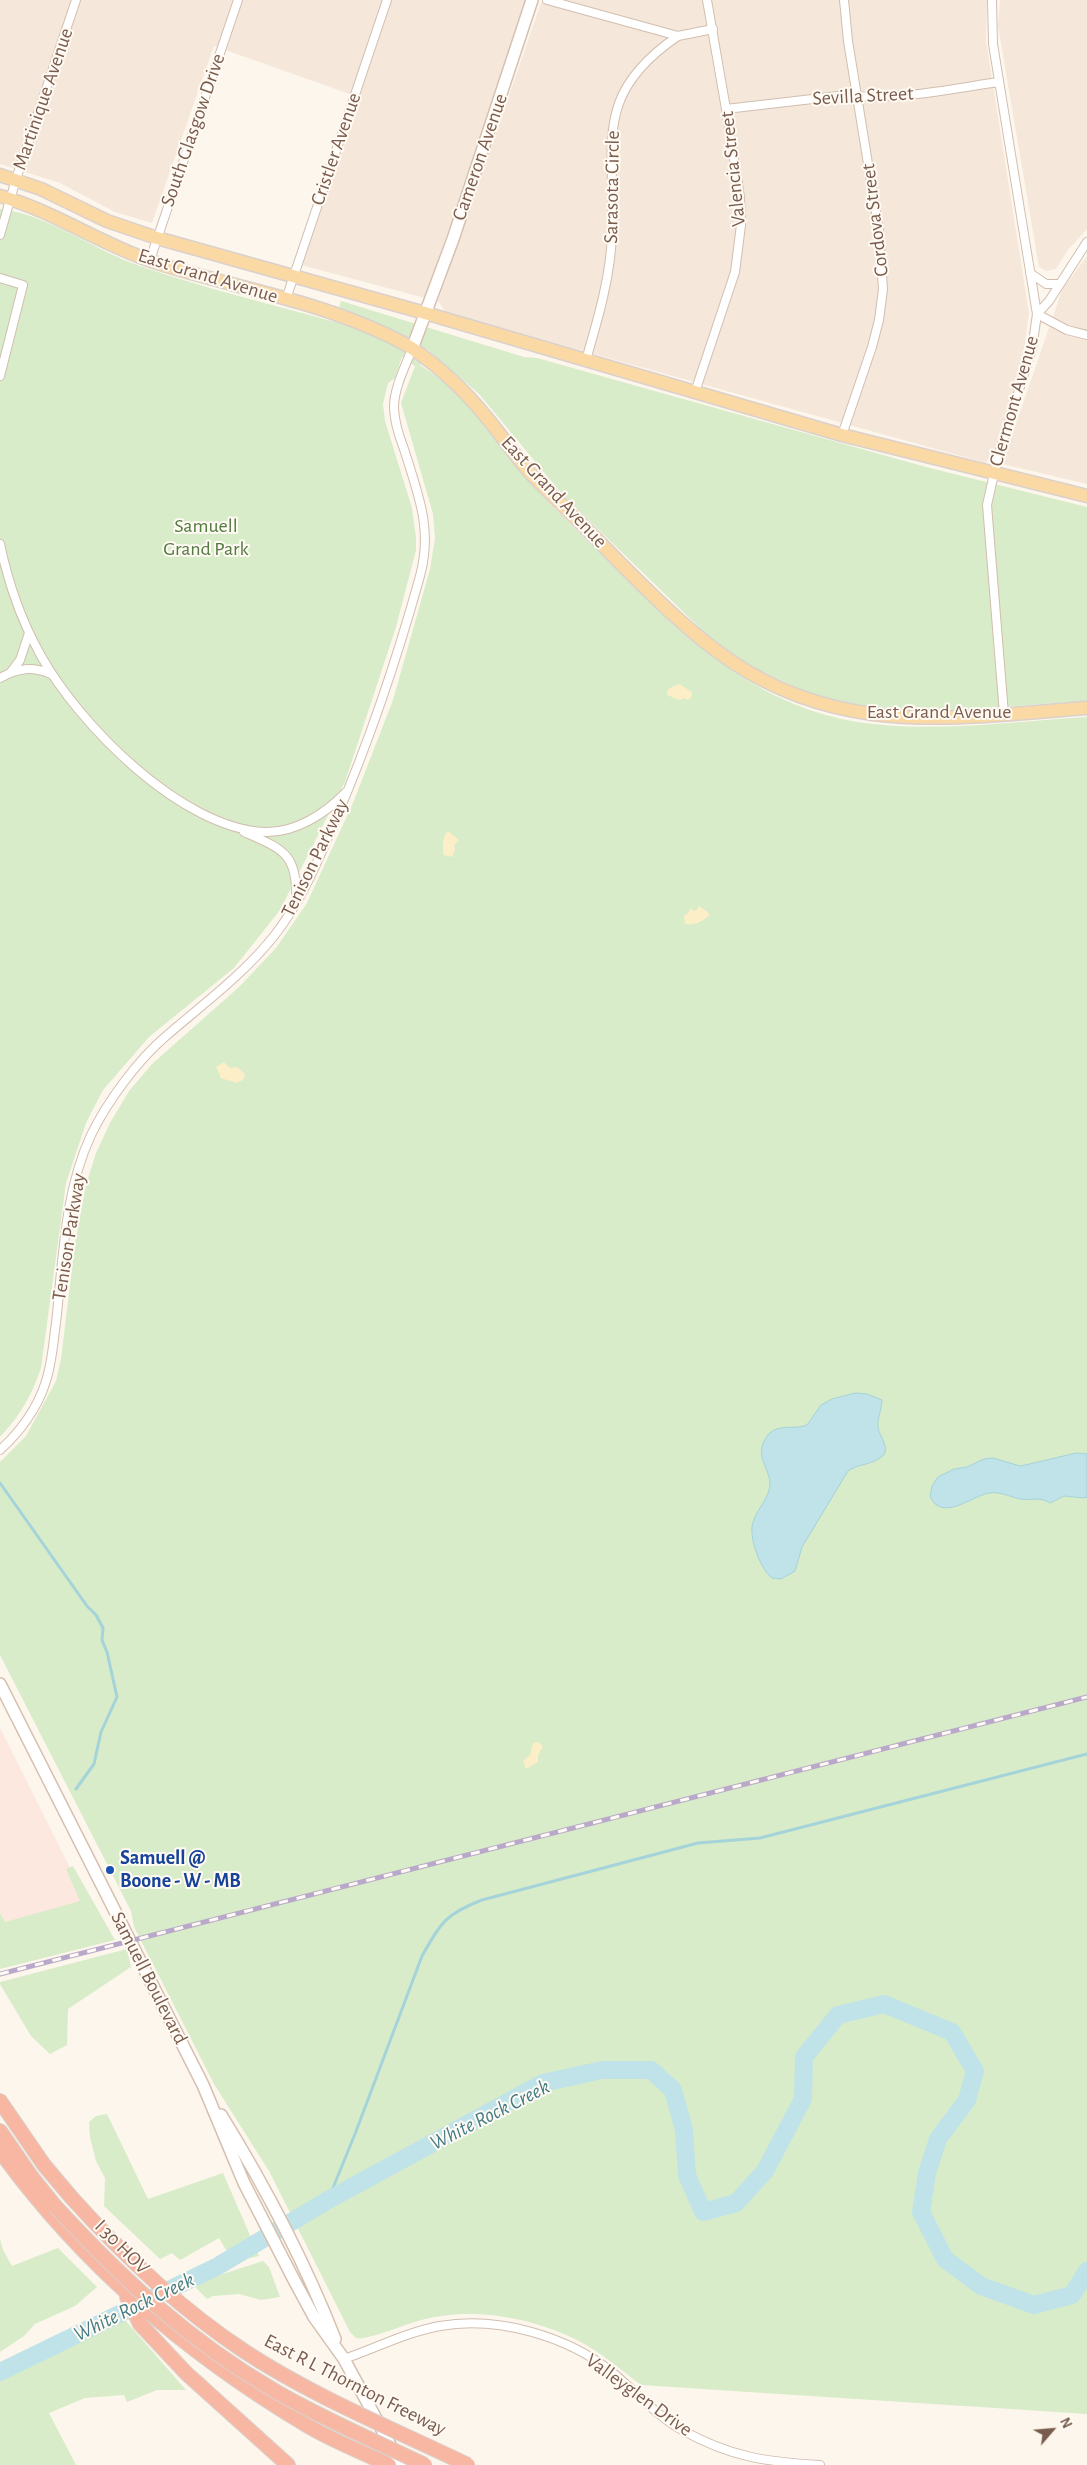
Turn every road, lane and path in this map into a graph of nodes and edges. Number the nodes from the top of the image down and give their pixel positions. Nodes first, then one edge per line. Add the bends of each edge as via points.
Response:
1 (76, 0) edge
2 (238, 0) edge
3 (387, 0) edge
4 (532, 0) edge
5 (547, 0) edge
6 (707, 0) edge
7 (844, 0) edge
8 (992, 0) edge
9 (713, 29) junction
10 (678, 36) junction
11 (999, 82) junction
12 (858, 96) junction
13 (726, 109) junction
14 (0, 174) edge
15 (16, 179) junction
16 (5, 197) edge
17 (0, 235) edge
18 (157, 238) junction
19 (1087, 242) edge
20 (150, 260) junction
21 (1030, 273) junction
22 (293, 276) junction
23 (0, 278) edge
24 (1059, 284) junction
25 (286, 299) junction
26 (425, 313) junction
27 (1037, 314) junction
28 (1087, 334) edge
29 (412, 349) junction
30 (586, 360) junction
31 (0, 376) edge
32 (696, 392) junction
33 (842, 435) junction
34 (993, 472) junction
35 (1087, 496) edge
36 (0, 544) edge
37 (29, 633) junction
38 (11, 672) junction
39 (51, 674) junction
40 (0, 678) edge
41 (1087, 708) edge
42 (1004, 714) junction
43 (348, 791) junction
44 (232, 827) junction
45 (296, 905) junction
46 (0, 1450) edge
47 (0, 1684) edge
48 (3, 1697) edge
49 (202, 2085) junction
50 (0, 2101) edge
51 (0, 2132) edge
52 (0, 2151) edge
53 (52, 2210) junction
54 (125, 2294) junction
55 (344, 2359) junction
56 (288, 2465) edge
57 (389, 2465) edge
58 (402, 2465) edge
59 (425, 2465) edge
60 (468, 2465) edge
61 (820, 2465) edge

1 - 15 street, Martinique Avenue
2 - 18 street, South Glasgow Drive
3 - 22 street, Cristler Avenue
4 - 26 main road, Cameron Avenue
5 - 10 street
6 - 9 street, Valencia Street
7 - 12 street, Cordova Street
8 - 11 street, Clermont Avenue via 993,44
9 - 10 street
9 - 13 street, Valencia Street
10 - 30 street, Sarasota Circle via 645,62 616,110 610,151 610,257
11 - 12 street, Sevilla Street via 927,92
11 - 21 street, Clermont Avenue
12 - 13 street, Sevilla Street
12 - 33 street, Cordova Street via 879,231 883,289 872,347
13 - 32 street, Valencia Street via 740,198 739,252
14 - 15 main road, East Grand Avenue
15 - 16 street, Martinique Avenue
15 - 18 main road, East Grand Avenue via 107,221
16 - 17 street
16 - 20 main road, East Grand Avenue
18 - 20 street, South Glasgow Drive
18 - 22 main road, East Grand Avenue
19 - 24 street
20 - 25 main road, East Grand Avenue
21 - 24 street via 1046,284
21 - 27 street, Clermont Avenue
22 - 25 street, Cristler Avenue
22 - 26 main road, East Grand Avenue
23 - 31 street via 23,285
24 - 27 street
25 - 29 main road, East Grand Avenue via 339,315
26 - 29 main road, Tenison Parkway
26 - 30 main road, East Grand Avenue
27 - 28 street via 1067,330
27 - 34 street, Clermont Avenue via 1032,349
29 - 42 main road, East Grand Avenue via 454,381 532,474 670,613 725,659 746,672 815,701 855,711 930,716
29 - 43 street, Tenison Parkway via 394,406 398,432 422,508 426,546 407,620 369,738
30 - 32 main road, East Grand Avenue
32 - 33 main road, East Grand Avenue
33 - 34 main road, East Grand Avenue
34 - 35 main road, East Grand Avenue
34 - 42 street, Clermont Avenue via 986,515
36 - 37 street via 9,582
37 - 38 street via 20,660
37 - 39 street
38 - 39 street via 38,668
38 - 40 street
39 - 44 street via 96,732 128,763 190,806
41 - 42 main road, East Grand Avenue
43 - 44 street via 323,812 297,826 266,832
43 - 45 street, Tenison Parkway
44 - 45 street via 278,847 286,854 295,877
45 - 46 street, Tenison Parkway via 275,936 250,963 150,1052 91,1135 69,1211 51,1361 45,1386 23,1426
47 - 48 main road, Samuell Boulevard
48 - 49 main road, Samuell Boulevard
49 - 55 main road, Samuell Boulevard via 259,2176 309,2273
49 - 55 main road, Samuell Boulevard via 244,2183 294,2280 314,2317
50 - 60 highway, East R L Thornton Freeway, bridge via 44,2164 111,2241 214,2330 319,2394
51 - 53 highway, I 30 HOV
52 - 53 highway
53 - 54 highway
53 - 59 highway, I 30 HOV, bridge via 170,2319 212,2350 311,2411
54 - 56 highway via 140,2324 186,2374
54 - 57 highway via 199,2353 269,2402 305,2424
55 - 58 main road, Samuell Boulevard
55 - 61 street, Valleyglen Drive via 419,2331 442,2326 467,2324 516,2329 564,2343 588,2357 610,2371 680,2429 716,2447 761,2460

